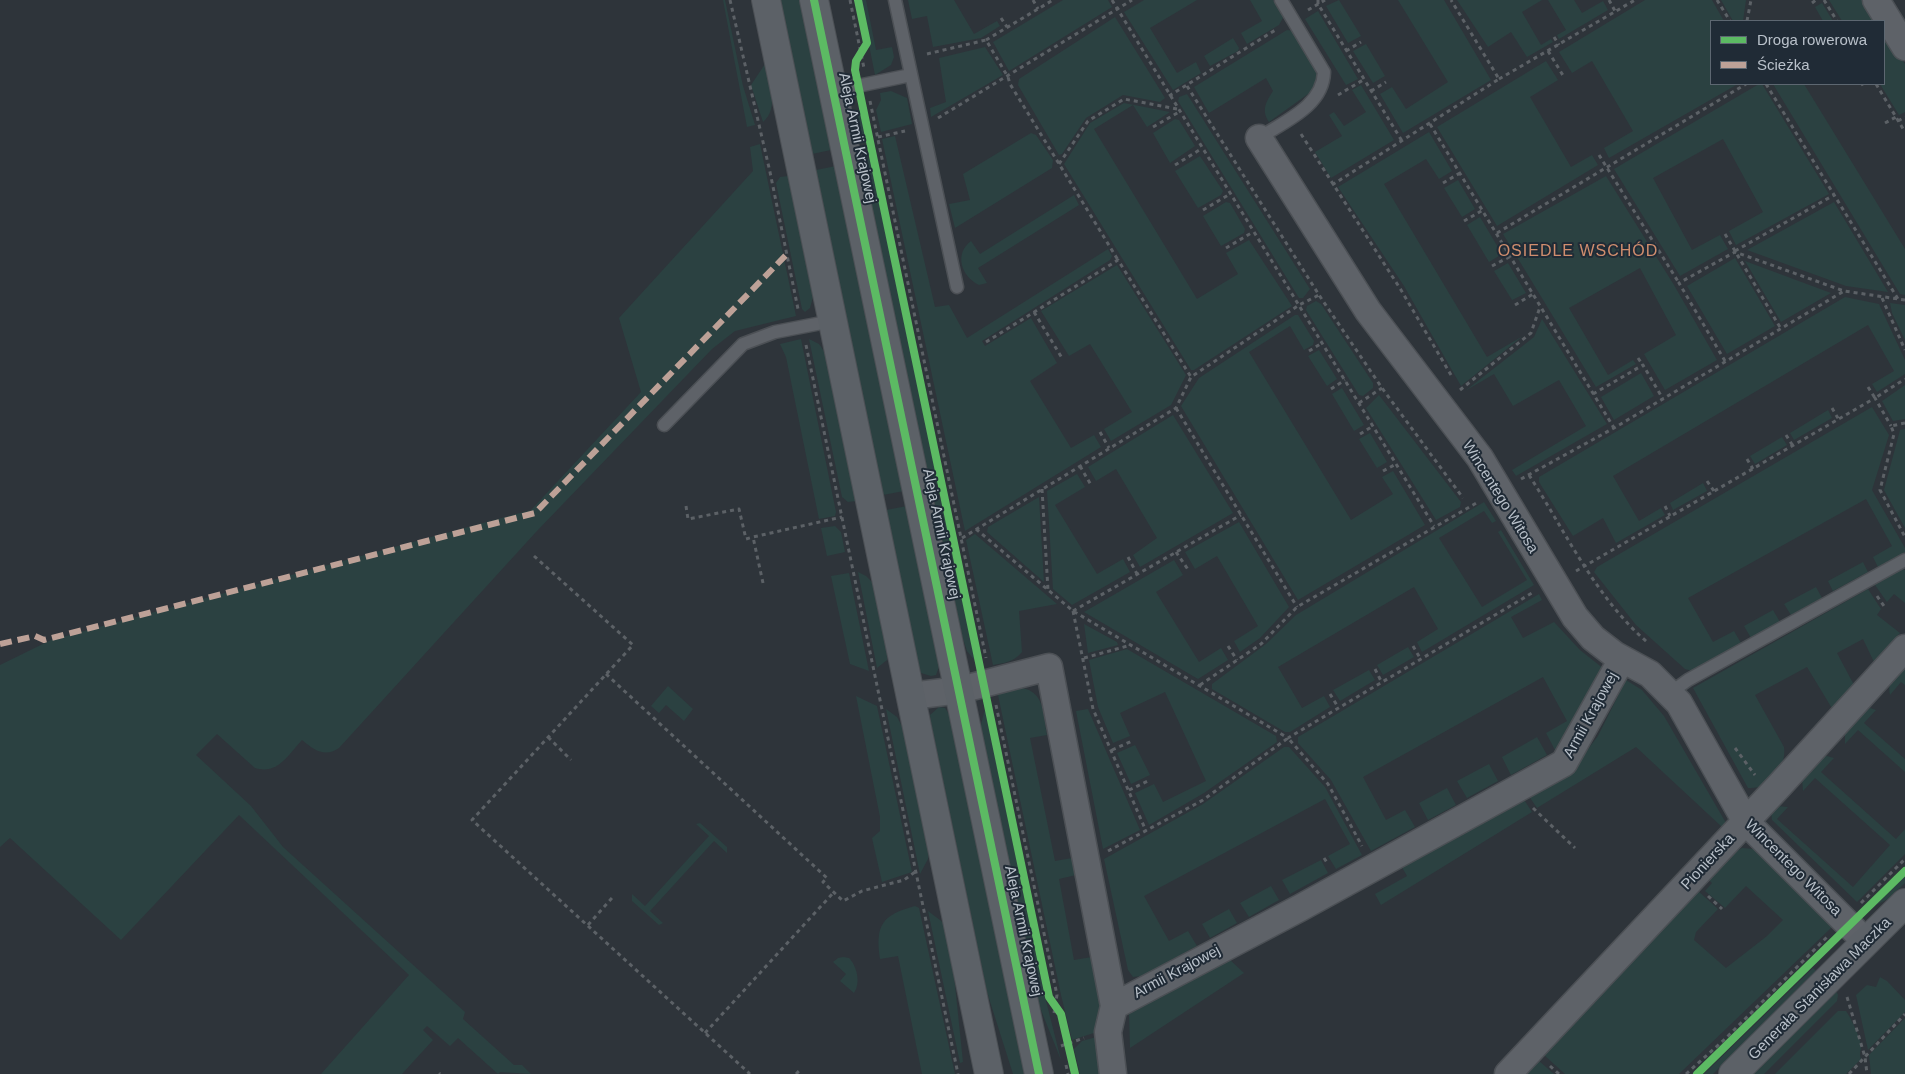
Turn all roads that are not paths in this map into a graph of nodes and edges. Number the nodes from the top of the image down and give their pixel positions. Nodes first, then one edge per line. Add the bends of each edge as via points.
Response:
1 (766, 0) edge
2 (814, 0) edge
3 (895, 0) edge
4 (1282, 0) edge
5 (1876, 0) edge
6 (1905, 47) edge
7 (911, 75) junction
8 (853, 86) junction
9 (1259, 138) joint
10 (957, 287) dead end
11 (832, 321) junction
12 (664, 425) dead end
13 (1905, 560) edge
14 (1905, 648) edge
15 (1622, 659) junction
16 (978, 685) junction
17 (1670, 693) junction
18 (911, 696) junction
19 (1746, 822) junction
20 (1905, 902) edge
21 (1854, 929) junction
22 (1114, 1006) junction
23 (989, 1074) edge
24 (1039, 1074) edge
25 (1113, 1074) edge
26 (1508, 1074) edge
27 (1734, 1074) edge

1 - 11 street
2 - 8 street, Aleja Armii Krajowej
3 - 7 lane
4 - 9 lane, Wincentego Witosa via 1324,72 1324,82 1306,108
5 - 6 street
7 - 8 lane
7 - 10 lane
8 - 16 street, Aleja Armii Krajowej
9 - 15 street, Wincentego Witosa via 1368,311 1480,458 1575,617 1593,638
11 - 12 lane via 775,332 743,344
11 - 18 street
13 - 17 lane
14 - 19 street, Pionierska
15 - 17 street, Wincentego Witosa via 1650,674
15 - 22 street, Armii Krajowej via 1564,763
16 - 18 street, Armii Krajowej
16 - 22 street, Armii Krajowej via 1049,667
16 - 24 street, Aleja Armii Krajowej
17 - 19 street, Wincentego Witosa via 1679,703
18 - 23 street
19 - 21 street, Wincentego Witosa
19 - 26 street, Pionierska
20 - 21 street, Generała Stanisława Maczka
21 - 27 street, Generała Stanisława Maczka via 1820,963
22 - 25 street via 1108,1032

